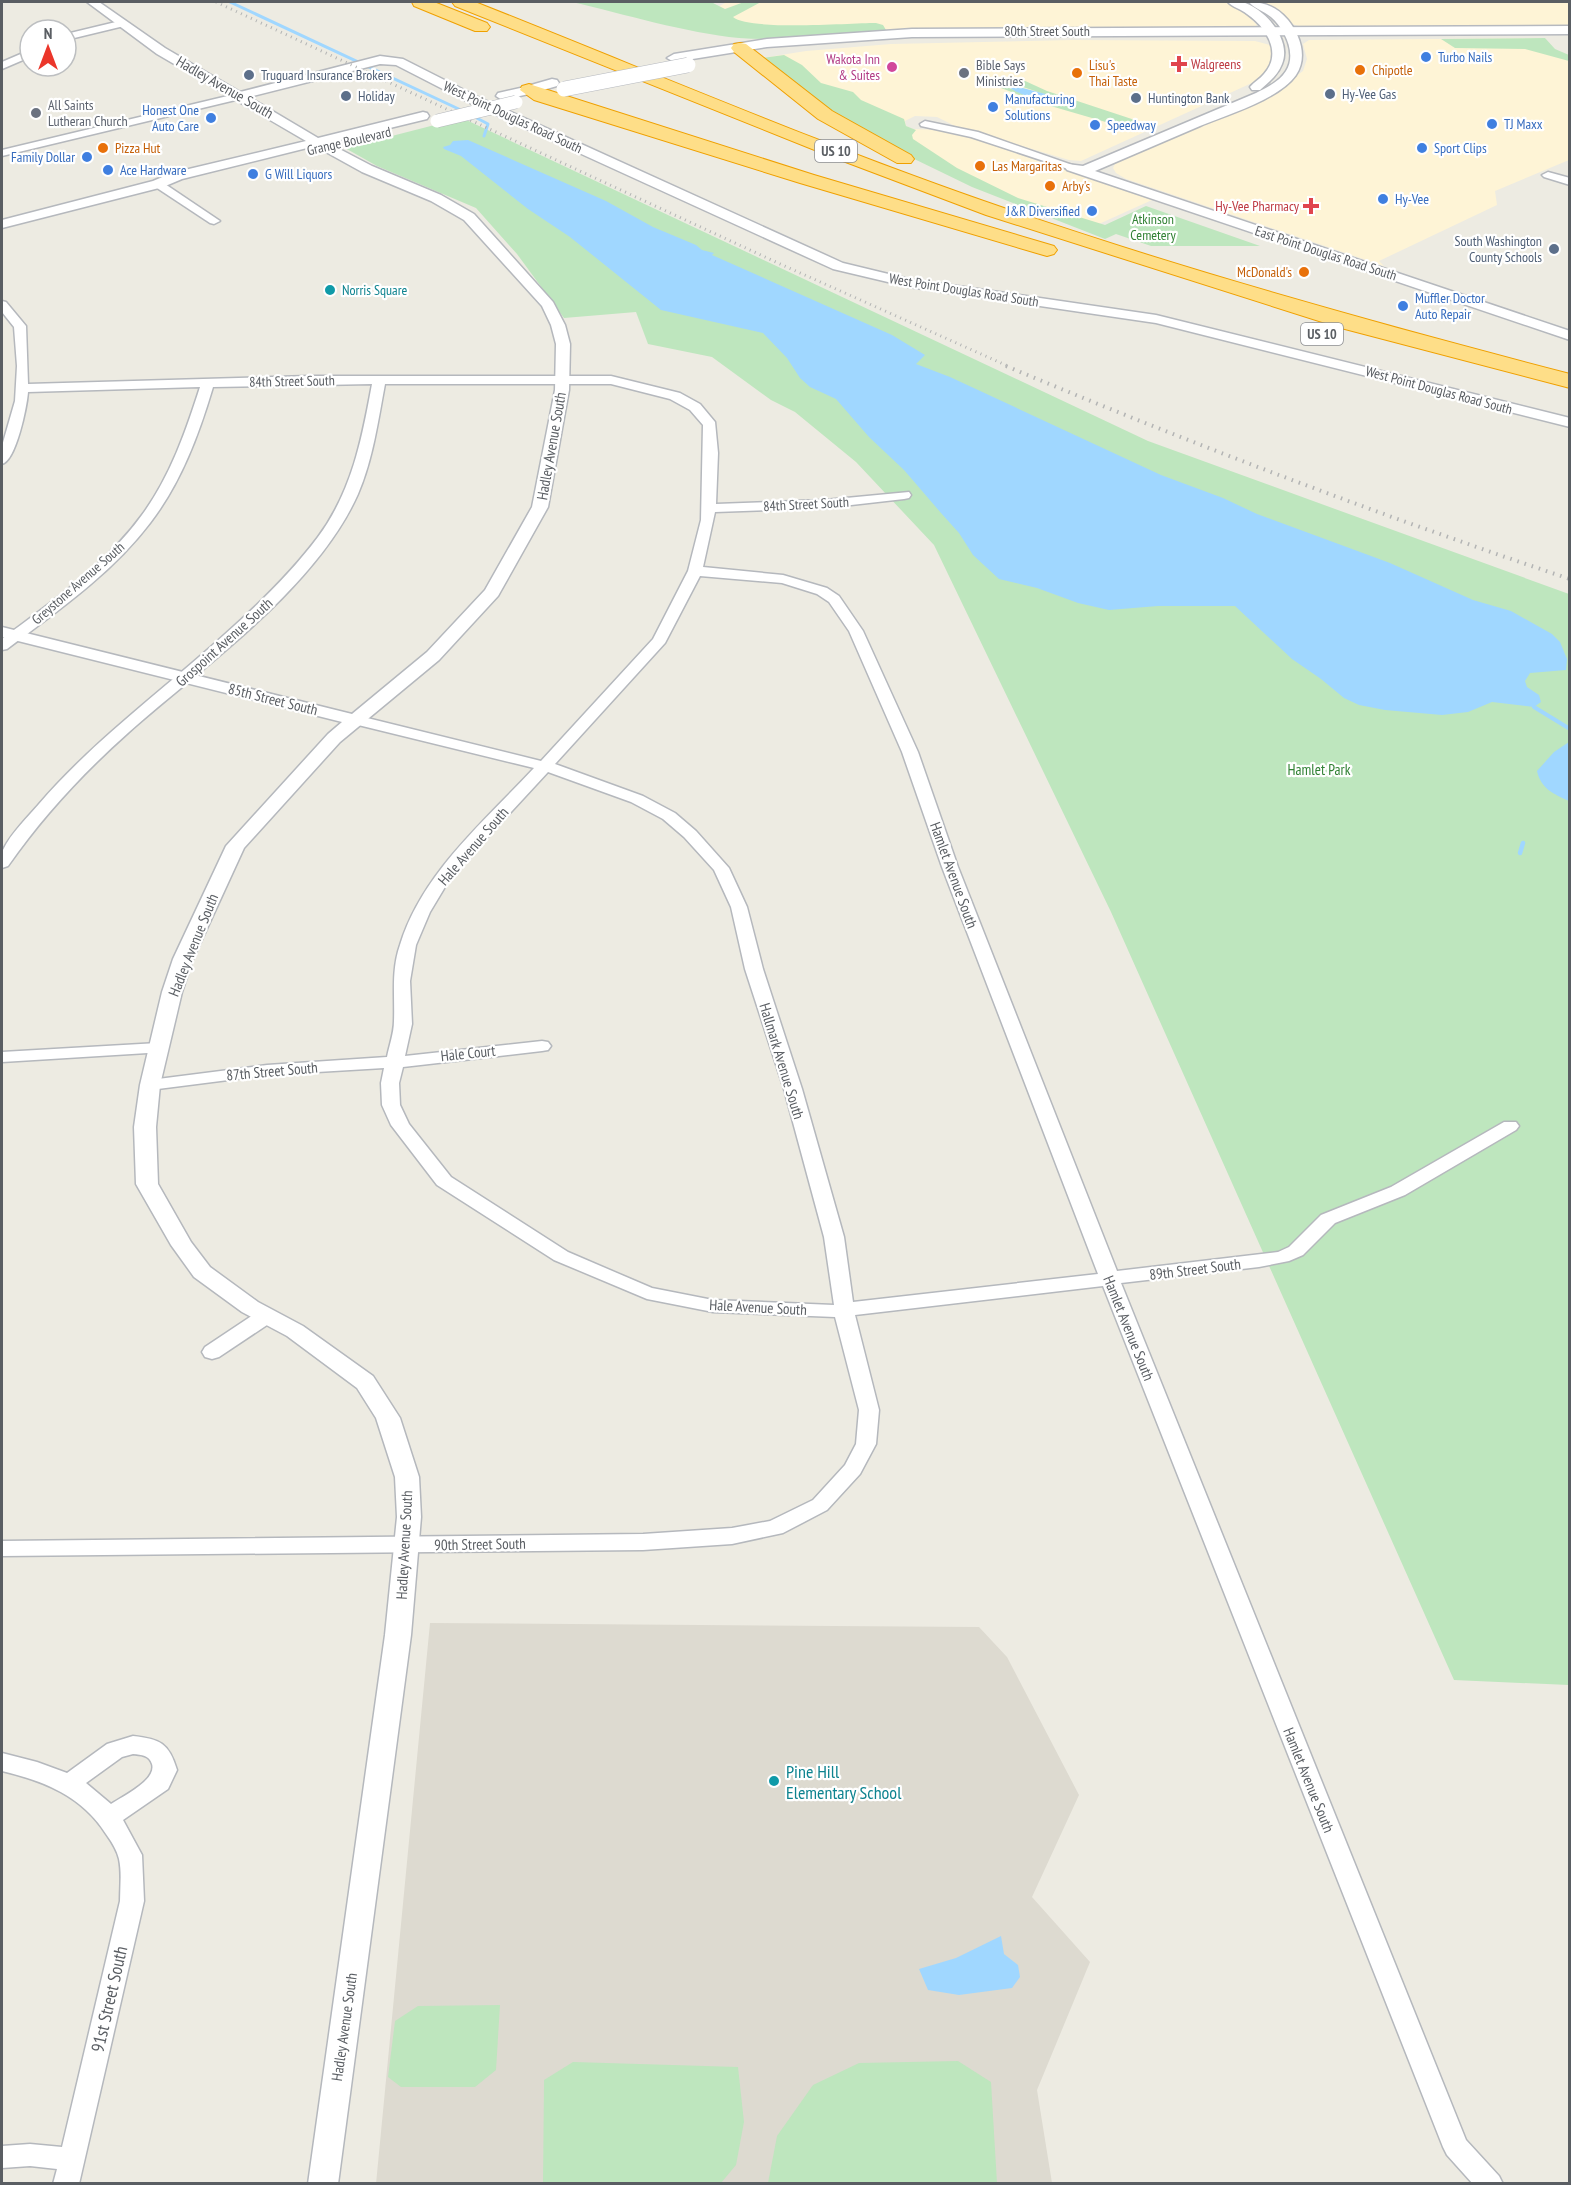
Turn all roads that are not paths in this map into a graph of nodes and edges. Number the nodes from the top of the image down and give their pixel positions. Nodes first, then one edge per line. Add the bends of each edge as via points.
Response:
1 (92, 2) edge
2 (420, 2) edge
3 (461, 2) edge
4 (1233, 2) edge
5 (1254, 2) edge
6 (120, 24) junction
7 (1569, 30) edge
8 (78, 34) edge
9 (1272, 34) junction
10 (1290, 34) junction
11 (1569, 36) edge
12 (745, 52) junction
13 (18, 59) edge
14 (2, 66) edge
15 (540, 92) junction
16 (240, 96) junction
17 (926, 123) dead end
18 (320, 144) junction
19 (4, 150) edge
20 (1111, 159) junction
21 (1078, 169) junction
22 (1548, 175) dead end
23 (1569, 182) edge
24 (158, 184) junction
25 (1146, 193) junction
26 (214, 221) dead end
27 (2, 224) edge
28 (1071, 256) junction
29 (1217, 283) junction
30 (2, 305) edge
31 (1569, 336) edge
32 (563, 379) junction
33 (379, 380) junction
34 (1569, 381) edge
35 (208, 383) junction
36 (22, 388) junction
37 (1569, 399) edge
38 (1569, 423) edge
39 (2, 460) edge
40 (904, 495) dead end
41 (708, 508) junction
42 (695, 572) junction
43 (6, 638) edge
44 (184, 678) junction
45 (356, 720) junction
46 (544, 767) junction
47 (2, 863) edge
48 (542, 1046) dead end
49 (158, 1048) junction
50 (2, 1057) edge
51 (395, 1062) junction
52 (150, 1085) junction
53 (1510, 1126) dead end
54 (1110, 1280) junction
55 (844, 1310) junction
56 (266, 1316) junction
57 (212, 1352) dead end
58 (858, 1459) joint
59 (406, 1545) junction
60 (2, 1549) edge
61 (2, 1762) edge
62 (70, 1784) junction
63 (110, 1817) junction
64 (2, 2157) edge
65 (72, 2158) junction
66 (66, 2184) edge
67 (323, 2184) edge
68 (1490, 2184) edge

1 - 6 street, Hadley Avenue South
2 - 28 highway, US 10 via 794,154
3 - 29 highway, US 10 via 993,211
4 - 9 street via 1259,15
5 - 10 street via 1280,18
6 - 8 street
6 - 16 street, Hadley Avenue South
7 - 10 main road, 80th Street South
9 - 10 main road, 80th Street South
9 - 12 main road, 80th Street South via 963,38
9 - 21 street via 1278,64 1256,87
10 - 11 main road, 80th Street South
10 - 20 street via 1297,60 1289,76 1275,88
12 - 15 main road, 80th Street South, bridge
12 - 15 main road, 80th Street South via 674,58
12 - 29 highway via 825,115 915,165 1006,206
13 - 14 street
15 - 18 street, Grange Boulevard, bridge via 436,121
15 - 18 street, Grange Boulevard via 502,96
15 - 28 highway via 860,195
16 - 18 street, Hadley Avenue South
16 - 19 street
16 - 38 street, West Point Douglas Road South via 391,60 838,266 909,283 1178,323
17 - 21 street, East Point Douglas Road South via 974,134
18 - 24 street, Grange Boulevard via 191,181
18 - 32 street, Hadley Avenue South via 436,198 474,222 554,316 563,344
20 - 21 street
20 - 25 street via 1111,173
21 - 25 street, East Point Douglas Road South
22 - 23 street
24 - 26 street
24 - 27 street, Grange Boulevard
25 - 31 street, East Point Douglas Road South
28 - 37 highway, US 10 via 1243,312
29 - 34 highway, US 10 via 1349,323
30 - 36 street via 20,326
32 - 33 street, 84th Street South
32 - 41 street, Hale Avenue South via 623,382 675,396 695,407 710,425
32 - 45 street, Hadley Avenue South via 540,507 498,582 433,656
33 - 35 street, 84th Street South
33 - 44 street, Grospoint Avenue South via 368,448 343,509 284,587
35 - 36 street, 84th Street South
35 - 43 street, Greystone Avenue South via 176,469 135,533 101,566
36 - 39 street via 12,437
40 - 41 street, 84th Street South via 825,504
41 - 42 street, Hale Avenue South
42 - 46 street, Hale Avenue South via 660,640
42 - 54 street, Hamlet Avenue South via 783,579 822,591 834,599 856,631 910,752 950,867
43 - 44 street, 85th Street South
44 - 45 street, 85th Street South
44 - 47 street, Grospoint Avenue South via 47,801
45 - 46 street, 85th Street South
45 - 49 street, Hadley Avenue South via 334,738 235,846 183,959
46 - 51 street, Hale Avenue South via 444,875 422,912 408,945 401,981 403,1024
46 - 55 street, Hallmark Avenue South via 637,799 669,816 721,868 739,907 753,969 793,1089 834,1237
48 - 51 street, Hale Court
49 - 50 street
49 - 52 street, Hadley Avenue South
51 - 52 street, 87th Street South via 267,1070
51 - 55 street, Hale Avenue South via 390,1083 391,1105 400,1125 444,1180 561,1256 647,1293 713,1306
52 - 56 street, Hadley Avenue South via 144,1127 147,1184 202,1272
53 - 54 street, 89th Street South via 1398,1191 1328,1219 1296,1251 1282,1257
54 - 55 street, 89th Street South
54 - 68 street, Hamlet Avenue South via 1456,2147
55 - 58 street, Hallmark Avenue South via 869,1410 866,1444
56 - 57 street
56 - 59 street, Hadley Avenue South via 295,1330 365,1382 388,1418 407,1477
58 - 59 street, 90th Street South via 820,1505 775,1528 732,1536 643,1542
59 - 60 street, 90th Street South
59 - 67 street, Hadley Avenue South via 398,1635
61 - 62 street, 91st Street South
62 - 63 street, 91st Street South
62 - 63 street via 115,1750 133,1745 150,1747 161,1756 165,1770 160,1783
63 - 65 street, 91st Street South via 130,1856 132,1901
64 - 65 street
65 - 66 street, 91st Street South

